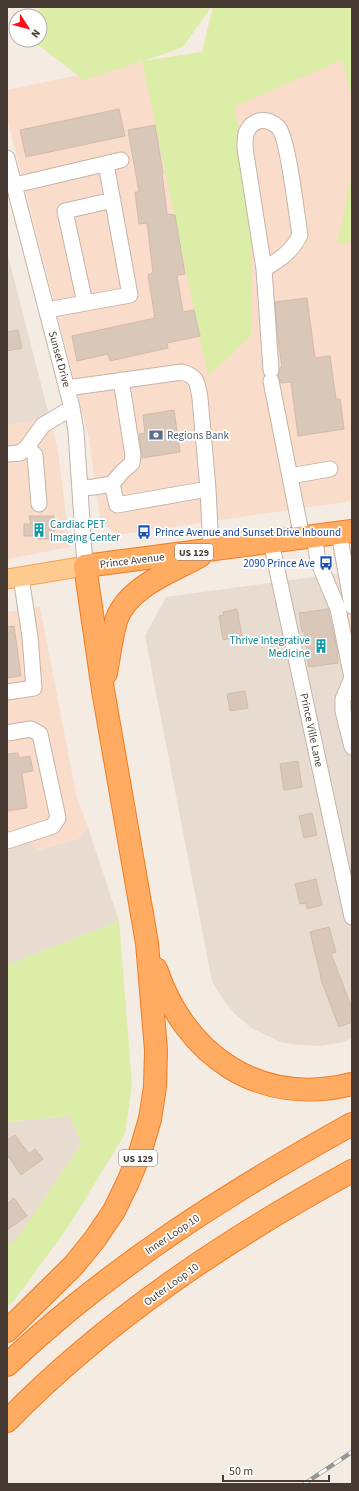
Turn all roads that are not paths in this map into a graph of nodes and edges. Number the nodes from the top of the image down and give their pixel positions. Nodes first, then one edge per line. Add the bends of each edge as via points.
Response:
1 (7, 158) edge
2 (121, 160) dead end
3 (106, 164) junction
4 (15, 185) junction
5 (113, 200) junction
6 (264, 269) junction
7 (85, 303) junction
8 (47, 310) junction
9 (121, 380) junction
10 (67, 388) junction
11 (72, 408) junction
12 (27, 448) junction
13 (7, 454) edge
14 (330, 470) dead end
15 (290, 476) junction
16 (112, 484) junction
17 (80, 488) junction
18 (208, 489) junction
19 (39, 504) dead end
20 (346, 532) edge
21 (308, 537) junction
22 (271, 542) junction
23 (211, 550) junction
24 (85, 566) junction
25 (14, 578) edge
26 (352, 606) edge
27 (103, 690) junction
28 (7, 692) edge
29 (7, 733) edge
30 (352, 747) edge
31 (7, 842) edge
32 (352, 917) edge
33 (147, 942) junction
34 (352, 1084) edge
35 (352, 1124) edge
36 (352, 1170) edge
37 (7, 1331) edge
38 (7, 1365) edge
39 (7, 1421) edge

1 - 4 street, Sunset Drive
2 - 3 street
3 - 4 street
3 - 5 street
4 - 8 street, Sunset Drive
5 - 7 street via 130,295
5 - 7 street via 65,211
6 - 6 street via 283,258 296,245 300,235 287,150 280,128 268,120 260,119 246,134 245,148
6 - 15 street via 271,376
7 - 8 street
8 - 10 street, Sunset Drive
9 - 10 street
9 - 16 street via 133,455 132,463
9 - 18 street via 182,372 191,375 197,383 200,398
10 - 11 street, Sunset Drive
11 - 12 street via 43,425
11 - 17 street, Sunset Drive
12 - 13 street via 20,453
12 - 19 street via 35,455
14 - 15 street
15 - 21 street
16 - 17 street
16 - 18 street via 117,505
17 - 24 street, Sunset Drive
18 - 23 street
20 - 21 highway, Prince Avenue / US 129
20 - 26 street
21 - 22 highway, Prince Avenue / US 129
21 - 30 street via 338,609 352,678 344,699 343,711
22 - 23 highway, Prince Avenue / US 129
22 - 32 street, Prince Ville Lane
23 - 24 highway, Prince Avenue / US 129
23 - 27 highway via 141,588 127,600 117,619
24 - 25 main road, Prince Avenue
24 - 27 highway, US 129
25 - 28 street via 30,638 34,688
27 - 33 highway, US 129
29 - 31 street via 31,729 40,734 58,818 53,826
33 - 34 highway via 169,1000 181,1020 216,1059 240,1073 287,1089 334,1088
33 - 37 highway, US 129 via 156,1050 154,1095 140,1153 114,1211 95,1239 74,1265
35 - 38 highway, Inner Loop 10 via 297,1154 171,1233 80,1302
36 - 39 highway, Outer Loop 10 via 252,1229 152,1296 79,1355

